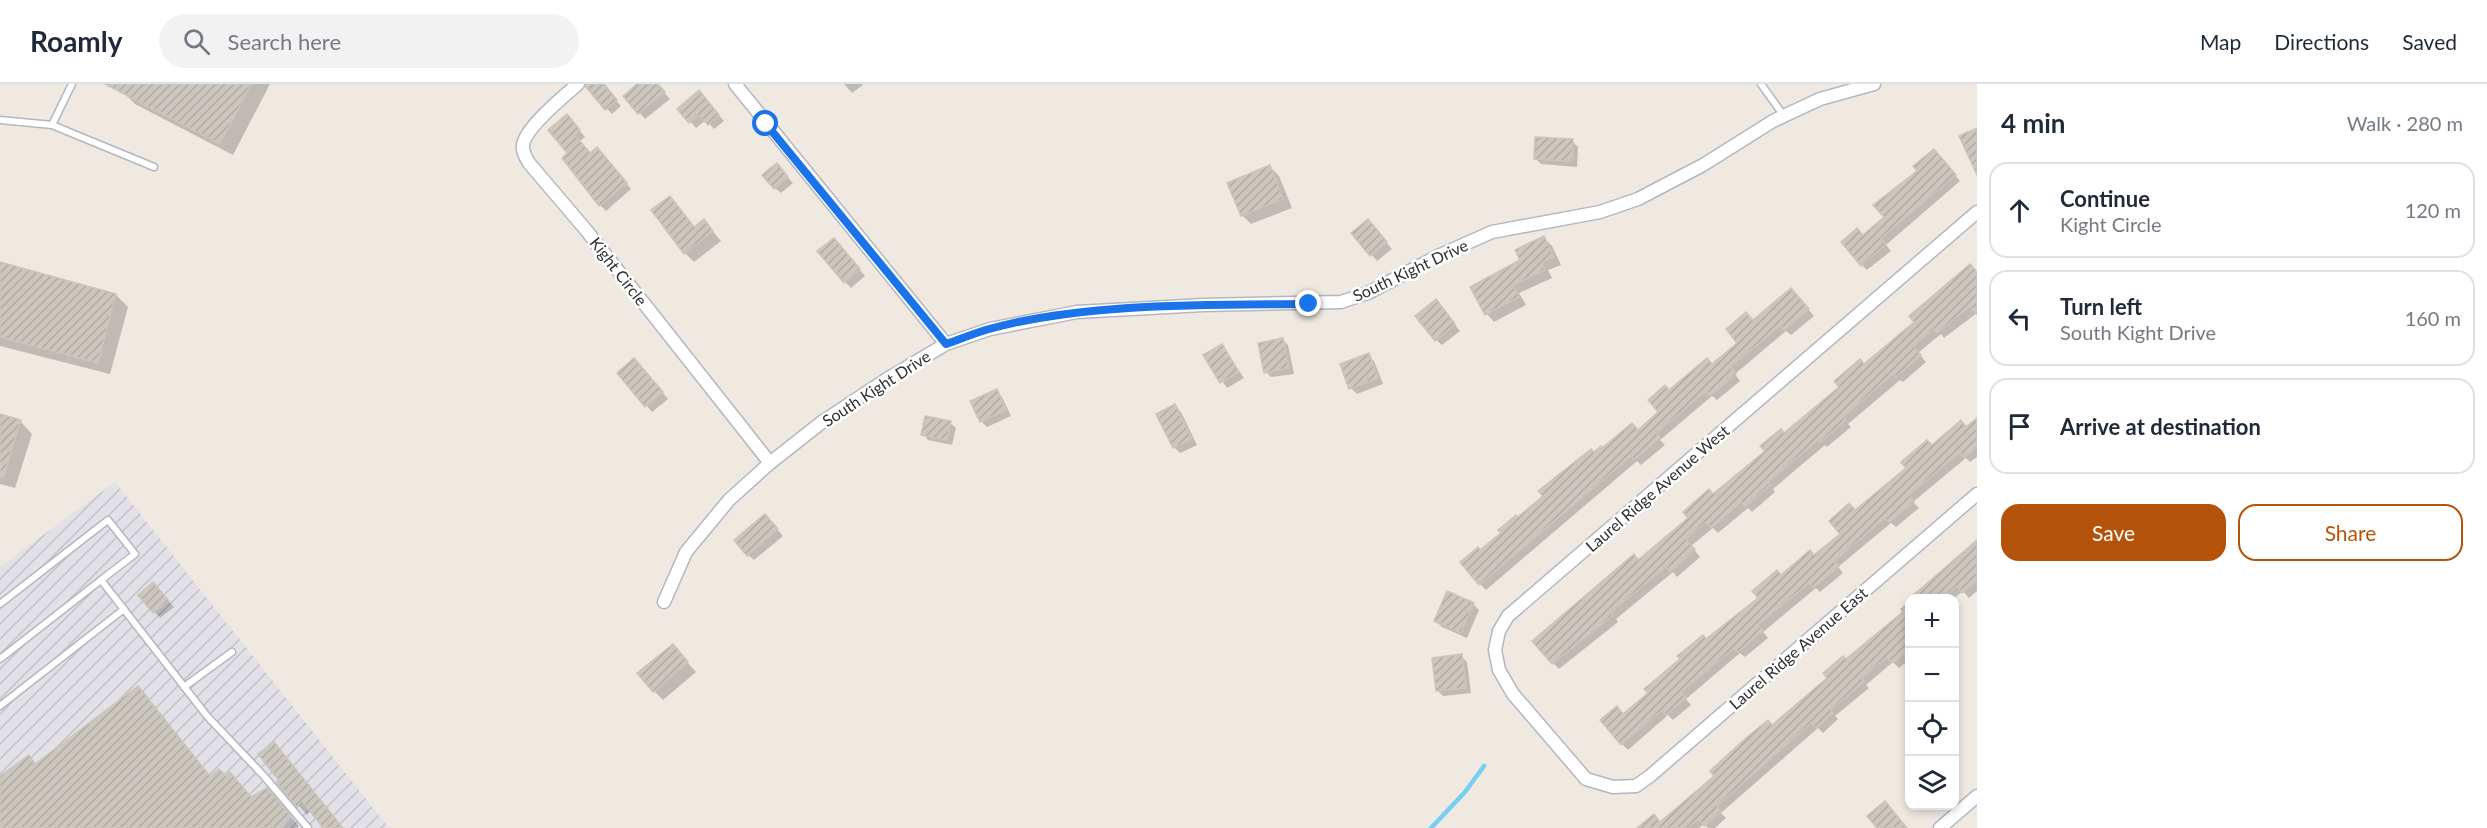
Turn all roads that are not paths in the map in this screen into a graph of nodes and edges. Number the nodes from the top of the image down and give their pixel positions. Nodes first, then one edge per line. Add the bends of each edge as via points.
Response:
1 (72, 84) edge
2 (578, 84) edge
3 (735, 84) edge
4 (1761, 84) edge
5 (1874, 84) edge
6 (1784, 116) junction
7 (0, 120) edge
8 (52, 125) junction
9 (154, 167) dead end
10 (1977, 212) edge
11 (946, 344) junction
12 (770, 463) junction
13 (1977, 494) edge
14 (101, 580) junction
15 (664, 602) dead end
16 (0, 604) edge
17 (124, 609) junction
18 (232, 652) dead end
19 (0, 659) edge
20 (184, 687) junction
21 (0, 706) edge
22 (1613, 787) joint
23 (1977, 796) edge
24 (308, 828) edge
25 (1940, 828) edge

1 - 8 lane
2 - 12 street, Kight Circle via 530,131 523,143 529,163
3 - 11 street
4 - 6 lane
5 - 6 street, South Kight Drive via 1820,99
6 - 11 street, South Kight Drive via 1638,199 1600,212 1492,232 1368,293 1341,302 1077,312 990,329
7 - 8 lane
8 - 9 lane
10 - 22 street, Laurel Ridge Avenue West via 1508,616 1499,631 1495,650 1499,670 1513,694 1586,779
11 - 12 street, South Kight Drive via 822,422
12 - 15 street, South Kight Drive via 729,500 686,552
13 - 22 street, Laurel Ridge Avenue East via 1650,776 1636,786
14 - 16 lane via 135,554 108,520
14 - 17 lane
14 - 19 lane
17 - 20 lane
17 - 21 lane
18 - 20 lane
20 - 24 lane
23 - 25 street

